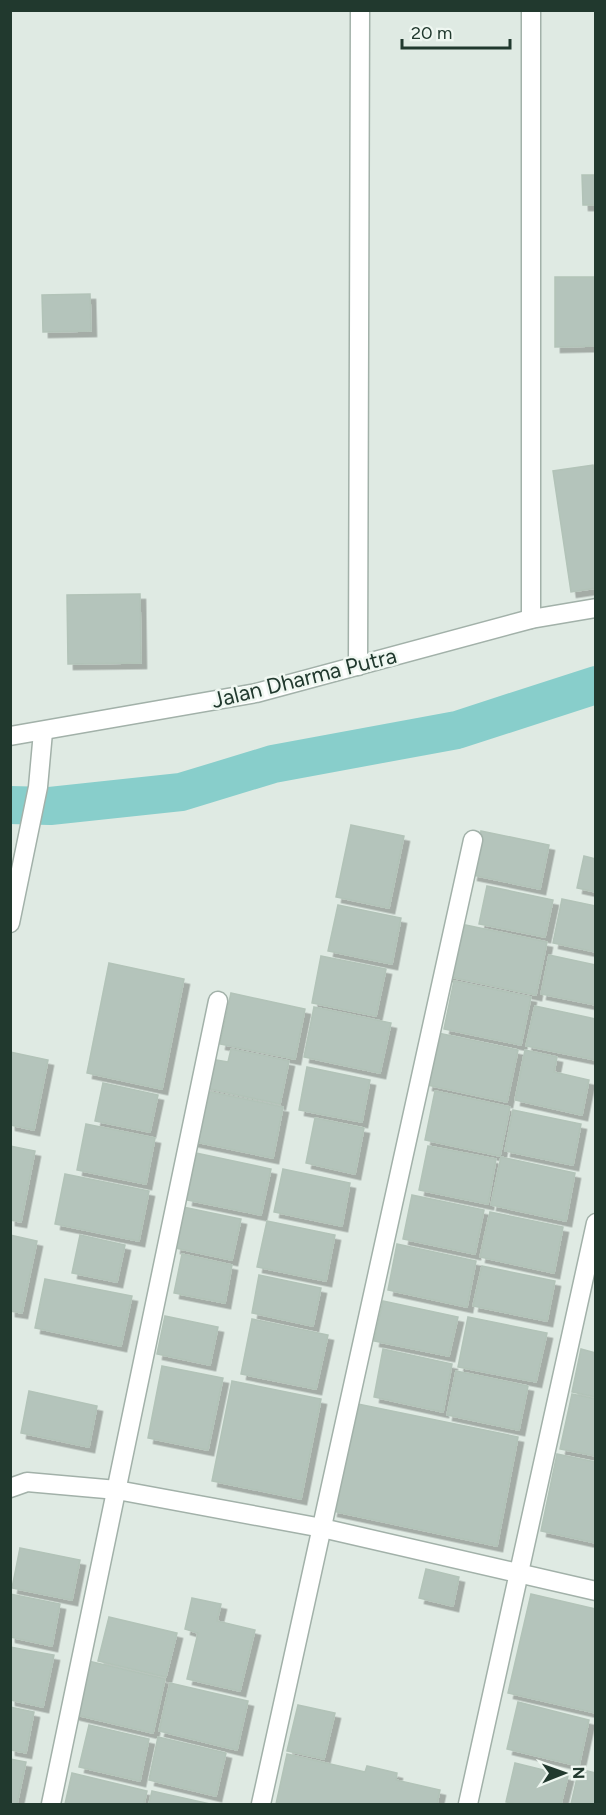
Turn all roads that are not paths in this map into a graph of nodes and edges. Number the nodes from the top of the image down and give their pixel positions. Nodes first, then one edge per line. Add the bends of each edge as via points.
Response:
1 (360, 10) edge
2 (531, 10) edge
3 (596, 608) edge
4 (531, 619) junction
5 (358, 666) junction
6 (43, 732) junction
7 (10, 736) edge
8 (473, 840) dead end
9 (10, 923) edge
10 (218, 1001) dead end
11 (596, 1223) edge
12 (10, 1488) edge
13 (117, 1490) junction
14 (322, 1528) junction
15 (520, 1573) junction
16 (596, 1591) edge
17 (51, 1804) edge
18 (261, 1804) edge
19 (468, 1804) edge

1 - 5 street
2 - 4 street
3 - 4 street, Jalan Dharma Putra
4 - 5 street, Jalan Dharma Putra
5 - 6 street, Jalan Dharma Putra via 256,693
6 - 7 street, Jalan Dharma Putra
6 - 9 street via 30,834
8 - 14 street
10 - 13 street
11 - 15 street
12 - 13 street via 27,1482
13 - 14 street
13 - 17 street
14 - 15 street
14 - 18 street
15 - 16 street
15 - 19 street

